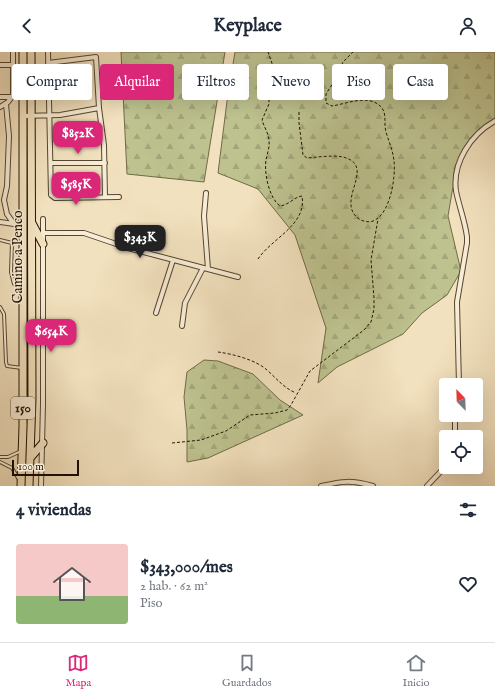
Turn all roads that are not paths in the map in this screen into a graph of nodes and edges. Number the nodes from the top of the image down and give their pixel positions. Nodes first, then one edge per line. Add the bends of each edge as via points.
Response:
1 (12, 52) edge
2 (23, 52) edge
3 (31, 52) edge
4 (48, 52) edge
5 (48, 63) junction
6 (12, 64) edge
7 (0, 65) edge
8 (12, 65) edge
9 (0, 97) edge
10 (12, 97) joint
11 (6, 104) junction
12 (0, 107) edge
13 (98, 108) junction
14 (23, 116) junction
15 (31, 116) junction
16 (50, 116) junction
17 (495, 121) edge
18 (51, 163) junction
19 (105, 163) junction
20 (206, 193) dead end
21 (105, 197) junction
22 (119, 197) dead end
23 (43, 219) dead end
24 (31, 221) junction
25 (0, 222) edge
26 (23, 222) junction
27 (14, 224) junction
28 (43, 233) junction
29 (23, 234) junction
30 (0, 240) edge
31 (12, 243) junction
32 (43, 244) junction
33 (173, 260) junction
34 (203, 268) junction
35 (208, 269) junction
36 (238, 278) dead end
37 (23, 290) junction
38 (0, 307) edge
39 (156, 313) dead end
40 (182, 326) dead end
41 (23, 368) junction
42 (459, 378) edge
43 (43, 443) junction
44 (22, 451) junction
45 (0, 457) edge
46 (30, 457) junction
47 (0, 462) edge
48 (439, 474) edge
49 (21, 484) edge
50 (29, 486) edge
51 (41, 486) edge
52 (321, 486) edge
53 (373, 486) edge
54 (428, 486) edge

1 - 6 street
2 - 14 highway, Camino a Penco / 150
3 - 15 highway, Camino a Penco / 150
4 - 5 street
5 - 13 street via 96,57
5 - 16 street
7 - 8 street
9 - 10 street
10 - 11 street
11 - 12 street
11 - 27 street via 9,136 4,200 7,214
13 - 16 street
13 - 19 street
14 - 15 street
14 - 26 highway, Camino a Penco / 150
15 - 16 street
15 - 24 highway, Camino a Penco / 150
16 - 18 street
17 - 42 street via 472,140 462,157 456,177 456,190 467,243 457,302
18 - 19 street
18 - 21 street via 52,197
19 - 21 street
20 - 35 street via 204,216
21 - 22 street
23 - 28 street
24 - 32 highway
24 - 46 highway, Camino a Penco / 150
25 - 27 street
26 - 27 street
26 - 29 highway, Camino a Penco / 150
28 - 32 street
28 - 33 street via 82,232
29 - 31 lane
29 - 37 highway, Camino a Penco / 150
30 - 31 lane
31 - 37 lane via 11,272 14,284
32 - 43 street
33 - 34 street
33 - 39 street
34 - 35 street
34 - 40 street via 185,303
35 - 36 street
37 - 41 highway, Camino a Penco / 150
38 - 41 lane via 4,314 7,366
41 - 44 highway, Camino a Penco / 150
43 - 46 highway
43 - 51 street
44 - 45 lane via 8,457
44 - 49 highway, Camino a Penco / 150
46 - 50 highway, Camino a Penco / 150
47 - 49 lane via 12,468
48 - 54 street
52 - 53 street via 346,481

